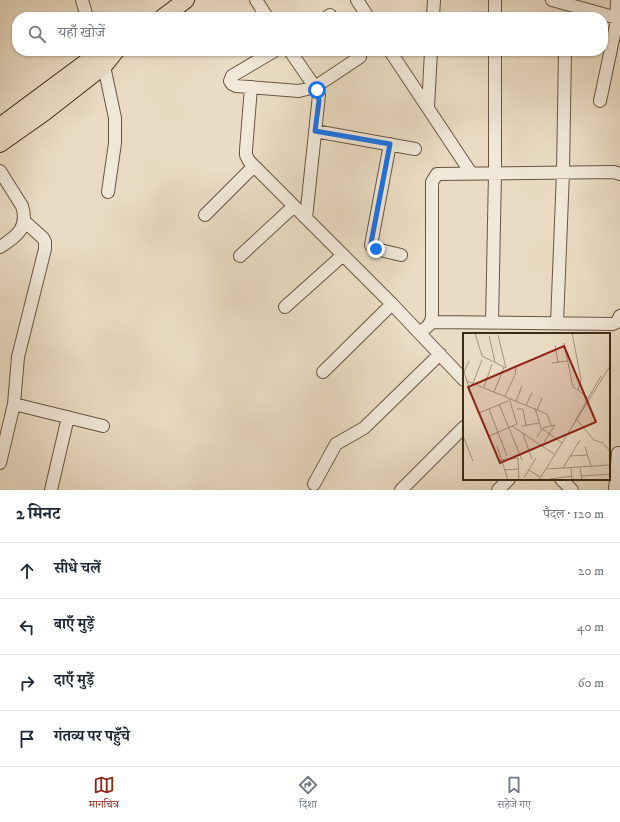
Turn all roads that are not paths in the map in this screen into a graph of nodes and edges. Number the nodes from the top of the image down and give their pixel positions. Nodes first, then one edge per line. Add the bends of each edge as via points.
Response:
1 (82, 0) edge
2 (256, 0) edge
3 (357, 0) edge
4 (434, 0) edge
5 (495, 0) edge
6 (552, 0) edge
7 (617, 0) edge
8 (184, 2) edge
9 (86, 12) edge
10 (170, 12) edge
11 (264, 12) edge
12 (365, 12) edge
13 (433, 12) edge
14 (495, 12) edge
15 (595, 12) edge
16 (608, 16) edge
17 (617, 18) junction
18 (103, 56) edge
19 (266, 56) edge
20 (293, 56) edge
21 (393, 56) edge
22 (431, 56) edge
23 (495, 56) edge
24 (565, 56) edge
25 (360, 57) dead end
26 (251, 87) junction
27 (315, 87) junction
28 (600, 101) dead end
29 (428, 107) junction
30 (0, 126) edge
31 (315, 131) junction
32 (0, 144) edge
33 (390, 144) junction
34 (415, 149) dead end
35 (254, 166) junction
36 (0, 171) edge
37 (563, 172) junction
38 (471, 173) junction
39 (495, 173) junction
40 (620, 174) edge
41 (108, 192) dead end
42 (294, 206) junction
43 (205, 215) dead end
44 (306, 218) junction
45 (24, 221) junction
46 (0, 247) edge
47 (401, 254) dead end
48 (343, 255) junction
49 (240, 256) dead end
50 (392, 304) junction
51 (285, 307) dead end
52 (620, 316) edge
53 (431, 322) junction
54 (492, 323) junction
55 (557, 324) junction
56 (420, 333) junction
57 (440, 354) junction
58 (323, 372) dead end
59 (463, 379) edge
60 (14, 404) junction
61 (68, 417) junction
62 (103, 426) dead end
63 (463, 429) edge
64 (618, 453) dead end
65 (0, 463) edge
66 (507, 480) edge
67 (562, 480) edge
68 (314, 484) dead end
69 (51, 490) edge
70 (401, 490) edge
71 (498, 490) edge
72 (572, 490) edge
73 (615, 490) edge

1 - 9 street
2 - 11 street
3 - 12 street
4 - 13 street
5 - 14 street
6 - 15 street
7 - 17 street
8 - 10 main road
16 - 17 street
17 - 28 street
18 - 30 main road via 89,60
18 - 32 main road via 44,113
18 - 41 street via 115,118 115,143
19 - 26 street via 230,78 236,86
20 - 27 street
21 - 29 street
22 - 29 street
23 - 39 street
24 - 37 street
25 - 27 street
26 - 27 street via 298,91
26 - 35 street via 246,155
27 - 31 street via 319,101
29 - 38 street
31 - 33 street
31 - 44 street
33 - 34 street
33 - 47 street via 371,245 376,249
35 - 42 street
35 - 43 street
36 - 45 street via 22,206
37 - 39 street
37 - 40 street
37 - 55 street
38 - 39 street
38 - 53 street via 437,174 432,182
39 - 54 street
42 - 44 street
42 - 49 street
44 - 48 street
45 - 46 street via 18,234
45 - 60 street via 46,242 18,357
48 - 50 street
48 - 51 street
50 - 56 street
50 - 58 street
52 - 55 street via 613,324
53 - 54 street
53 - 56 street
54 - 55 street
56 - 57 street
57 - 59 street
57 - 68 street via 364,428 336,444
60 - 61 street
60 - 65 street
61 - 62 street
61 - 69 street
63 - 70 street
64 - 73 street
66 - 71 street
67 - 72 street

